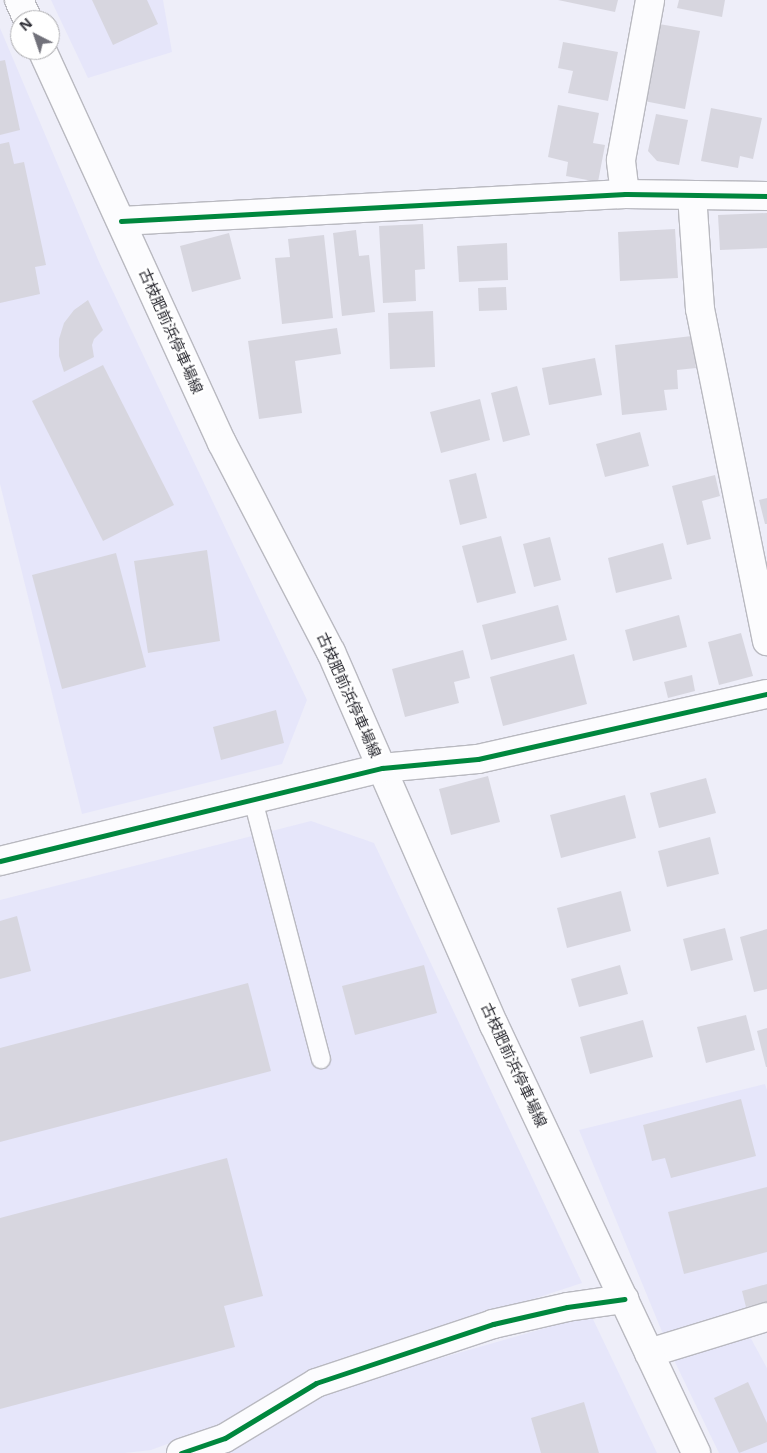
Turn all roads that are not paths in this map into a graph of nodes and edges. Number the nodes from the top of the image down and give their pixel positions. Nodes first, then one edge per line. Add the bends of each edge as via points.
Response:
1 (650, 0) edge
2 (47, 60) edge
3 (625, 194) junction
4 (692, 195) junction
5 (767, 196) edge
6 (121, 221) junction
7 (767, 641) edge
8 (767, 694) edge
9 (382, 768) junction
10 (253, 800) junction
11 (0, 861) edge
12 (322, 1059) dead end
13 (624, 1299) junction
14 (767, 1316) edge
15 (649, 1354) junction
16 (181, 1453) edge
17 (696, 1453) edge

1 - 3 street via 621,160
2 - 6 street, 古枝肥前浜停車場線
3 - 4 street
3 - 6 street
4 - 5 street
4 - 7 street via 700,309
6 - 9 street, 古枝肥前浜停車場線 via 222,443 331,652
8 - 9 street via 478,759
9 - 10 street
9 - 13 street, 古枝肥前浜停車場線 via 494,1025
10 - 11 street
10 - 12 lane
13 - 15 street, 古枝肥前浜停車場線
13 - 16 street via 567,1307 493,1324 316,1383 225,1438
14 - 15 street
15 - 17 street, 古枝肥前浜停車場線

